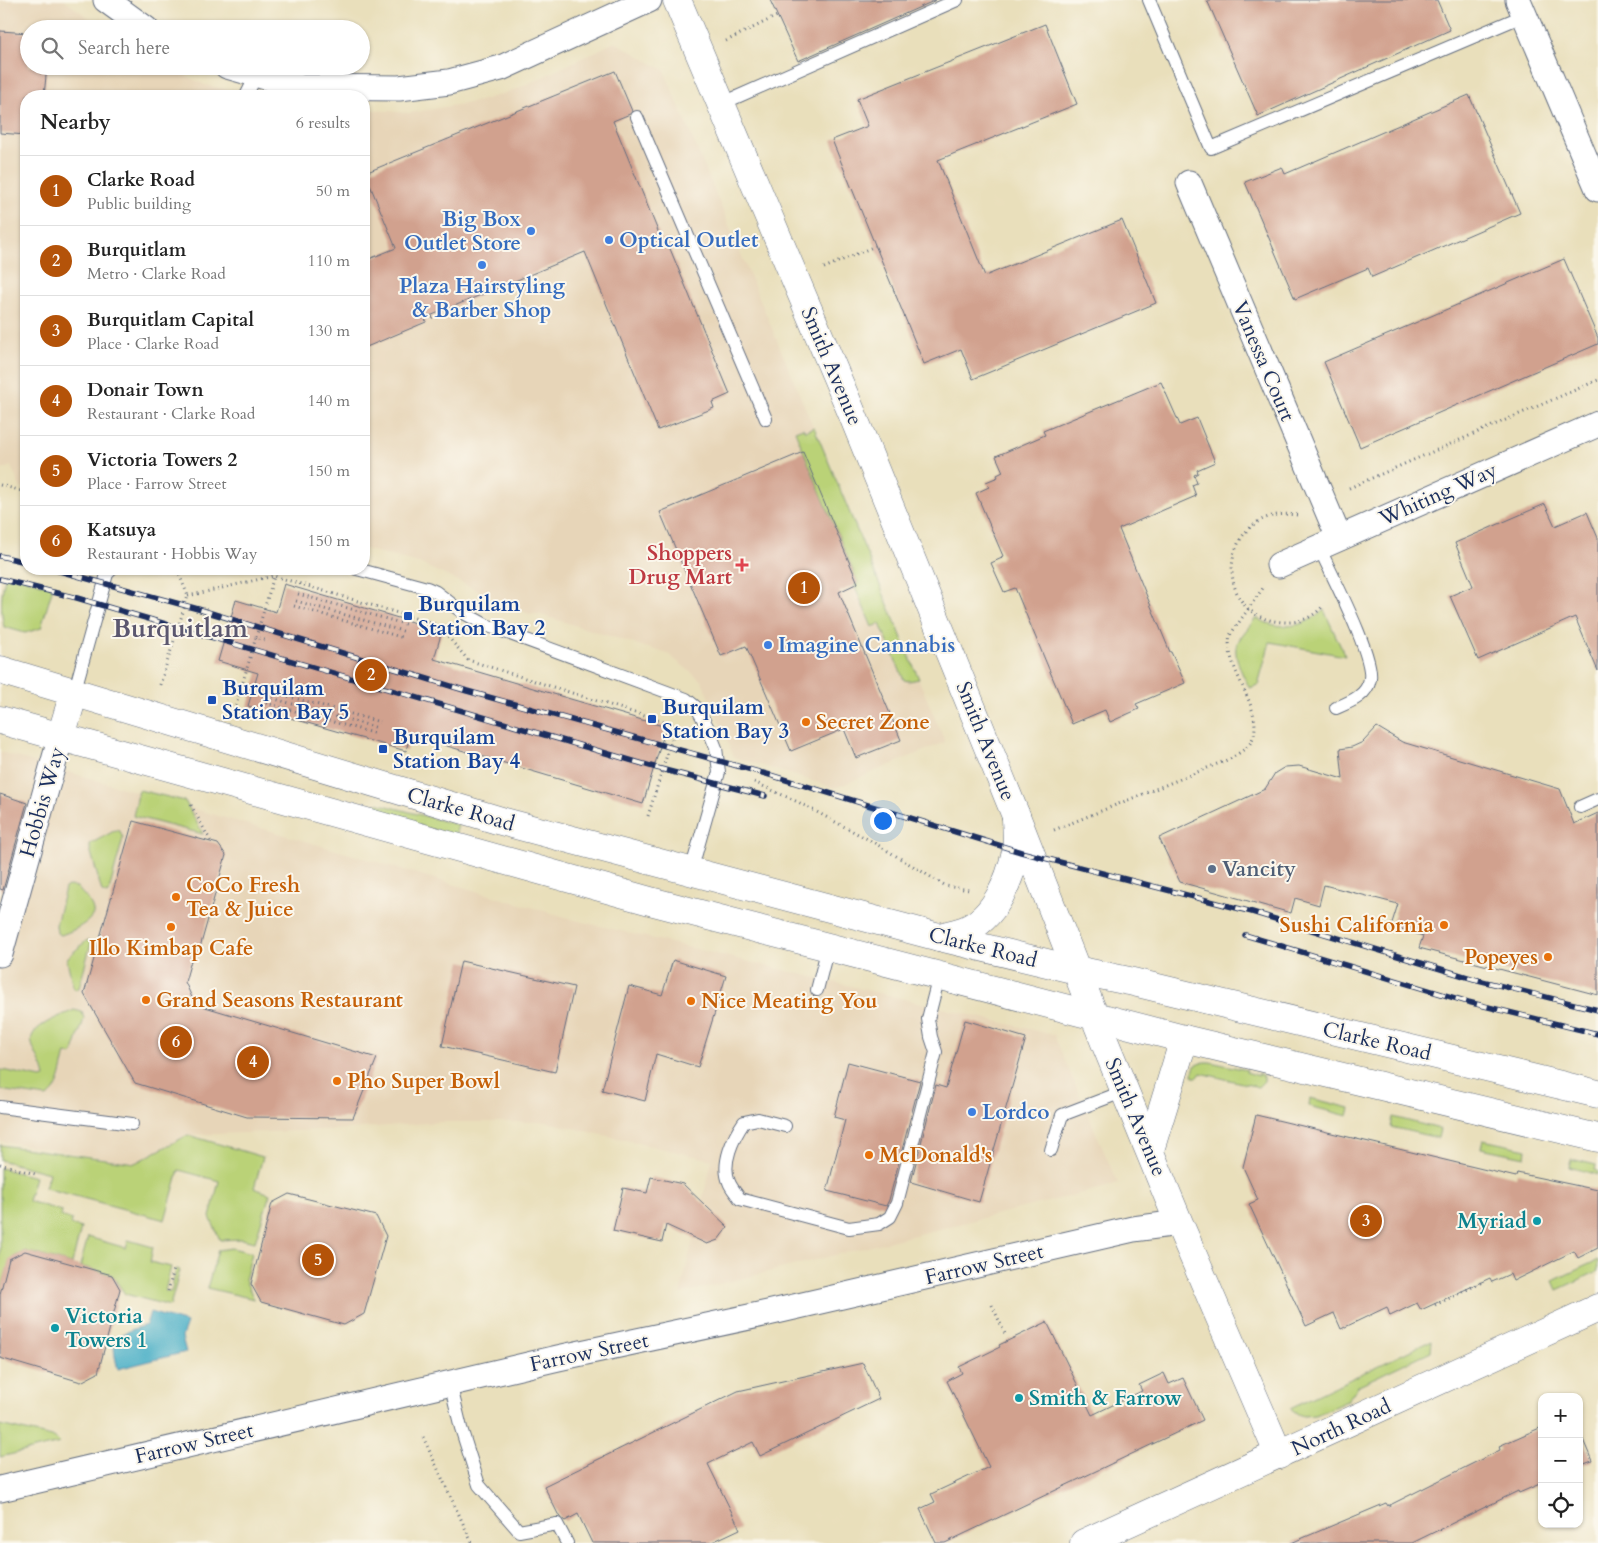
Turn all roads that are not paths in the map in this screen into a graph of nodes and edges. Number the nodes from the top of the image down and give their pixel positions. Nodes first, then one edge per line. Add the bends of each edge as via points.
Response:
1 (106, 0) edge
2 (649, 0) edge
3 (677, 0) edge
4 (957, 0) edge
5 (1149, 0) edge
6 (1521, 8) edge
7 (134, 20) edge
8 (238, 75) edge
9 (251, 85) edge
10 (721, 104) junction
11 (637, 117) dead end
12 (1190, 183) dead end
13 (1598, 189) edge
14 (766, 419) dead end
15 (1598, 424) edge
16 (1329, 543) junction
17 (1279, 565) road end
18 (370, 573) edge
19 (109, 575) edge
20 (0, 670) edge
21 (74, 693) junction
22 (1336, 708) dead end
23 (0, 720) edge
24 (61, 736) junction
25 (1598, 800) edge
26 (1580, 807) dead end
27 (1016, 816) junction
28 (501, 821) junction
29 (465, 848) junction
30 (691, 871) junction
31 (939, 937) junction
32 (828, 947) junction
33 (0, 954) edge
34 (1076, 970) junction
35 (939, 976) junction
36 (817, 990) dead end
37 (1094, 1016) junction
38 (1184, 1039) junction
39 (1125, 1091) junction
40 (1598, 1094) edge
41 (0, 1107) edge
42 (132, 1124) dead end
43 (785, 1126) dead end
44 (1598, 1138) edge
45 (1050, 1150) dead end
46 (1150, 1150) junction
47 (1179, 1223) junction
48 (1598, 1308) edge
49 (450, 1383) junction
50 (1279, 1455) junction
51 (0, 1489) edge
52 (566, 1543) edge
53 (1084, 1543) edge

1 - 7 street
2 - 9 street via 501,68 449,82 399,88
3 - 10 main road, Smith Avenue
4 - 10 lane
5 - 6 lane via 1211,148
6 - 13 street
8 - 9 street
10 - 27 main road, Smith Avenue
11 - 14 lane
12 - 16 street, Vanessa Court
15 - 16 street, Whiting Way
16 - 17 street, Whiting Way
16 - 22 lane via 1368,662 1370,680 1364,693
18 - 30 lane via 427,588 486,625 686,699 697,708 716,748 719,772
19 - 21 lane
20 - 21 main road, Clarke Road
21 - 24 main road
21 - 28 main road, Clarke Road
23 - 24 main road, Clarke Road
24 - 29 main road, Clarke Road
24 - 33 street, Hobbis Way
25 - 26 lane
27 - 31 main road via 1016,849 996,904 983,919 966,930
27 - 34 main road, Smith Avenue
28 - 29 main road
28 - 30 main road, Clarke Road
29 - 32 main road, Clarke Road
30 - 31 main road, Clarke Road
31 - 34 main road, Clarke Road
32 - 35 main road, Clarke Road
32 - 36 lane
34 - 37 main road, Smith Avenue
34 - 40 main road, Clarke Road via 1129,980
35 - 37 main road, Clarke Road
35 - 43 lane via 928,1018 936,1052 897,1203 890,1216 879,1224 849,1228 740,1199 729,1182 725,1164 737,1132 744,1122 758,1119
37 - 38 main road, Clarke Road
37 - 39 main road, Smith Avenue
38 - 44 main road, Clarke Road
38 - 46 main road
39 - 45 lane via 1062,1114
39 - 46 main road, Smith Avenue
41 - 42 lane
46 - 47 main road, Smith Avenue
47 - 49 street, Farrow Street via 1133,1229
47 - 50 main road, Smith Avenue
48 - 50 main road, North Road
49 - 51 street, Farrow Street
49 - 52 lane via 479,1486 519,1530 557,1524
50 - 53 main road, North Road

